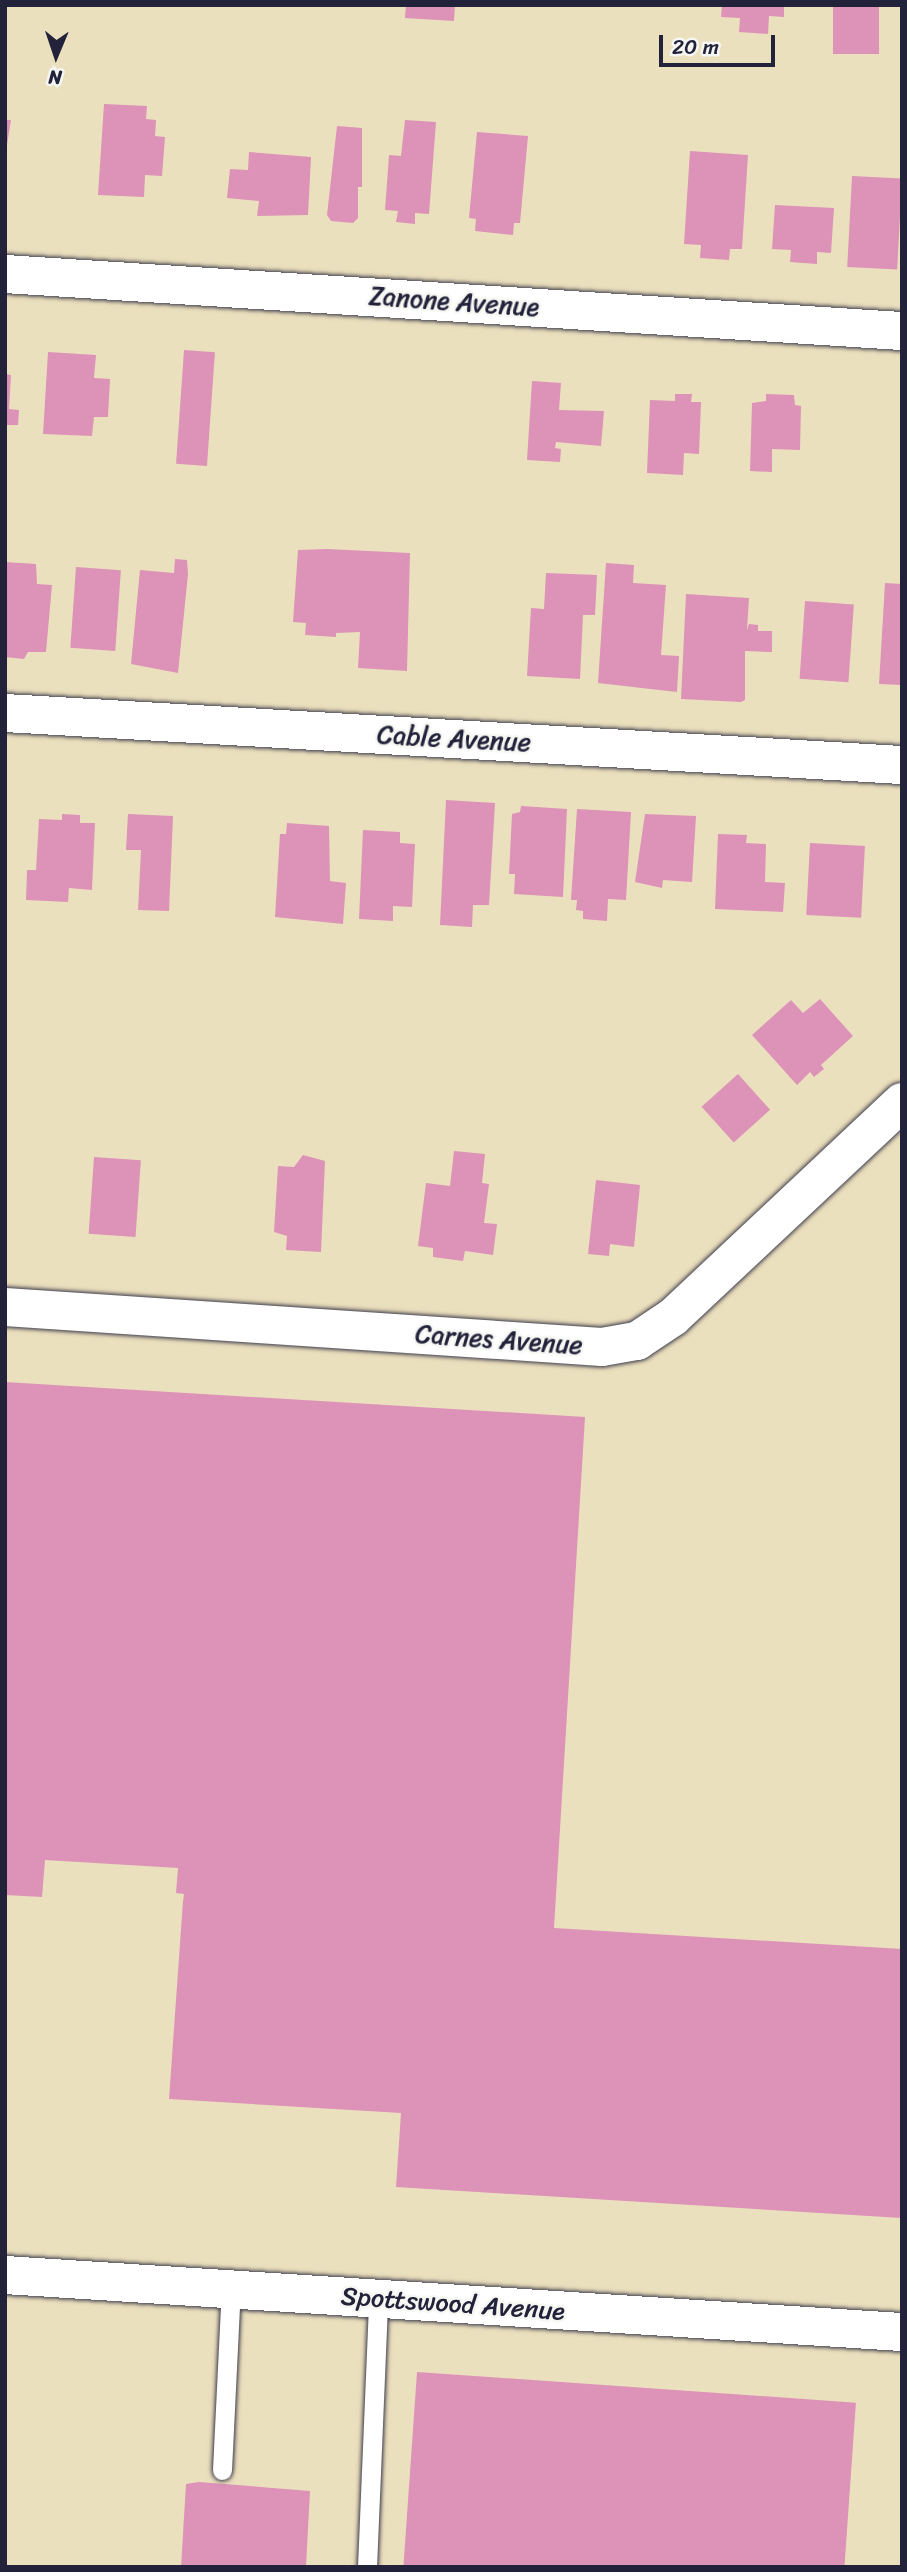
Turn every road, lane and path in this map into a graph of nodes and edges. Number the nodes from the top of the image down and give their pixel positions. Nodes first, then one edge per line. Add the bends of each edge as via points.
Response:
1 (5, 274) edge
2 (902, 331) edge
3 (5, 713) edge
4 (902, 765) edge
5 (902, 1102) edge
6 (5, 1307) edge
7 (5, 2275) edge
8 (231, 2289) junction
9 (378, 2299) junction
10 (902, 2332) edge
11 (222, 2470) dead end
12 (367, 2567) edge

1 - 2 street, Zanone Avenue
3 - 4 street, Cable Avenue
5 - 6 street, Carnes Avenue via 673,1317 637,1341 603,1347
7 - 8 street, Spottswood Avenue
8 - 9 street, Spottswood Avenue
8 - 11 lane
9 - 10 street, Spottswood Avenue
9 - 12 lane

